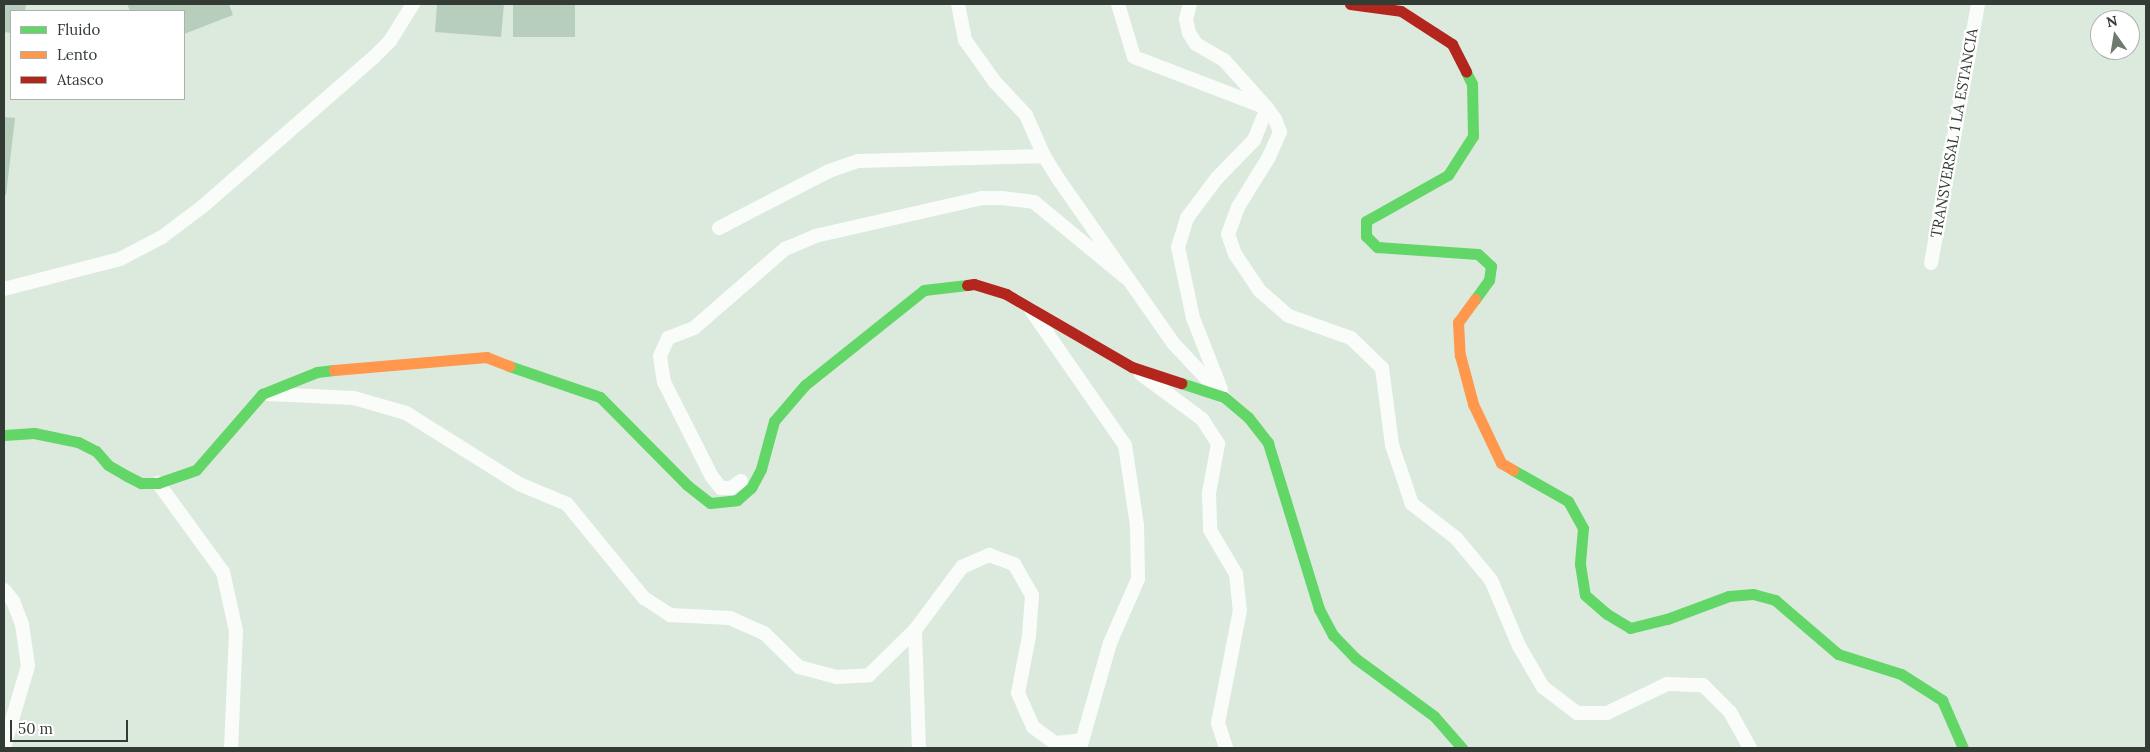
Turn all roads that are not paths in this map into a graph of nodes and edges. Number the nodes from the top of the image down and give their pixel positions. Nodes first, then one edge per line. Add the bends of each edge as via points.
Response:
1 (413, 4) edge
2 (958, 4) edge
3 (1118, 4) edge
4 (1190, 4) edge
5 (1350, 4) edge
6 (1978, 4) edge
7 (1267, 108) junction
8 (1044, 156) junction
9 (719, 228) dead end
10 (1931, 263) dead end
11 (1125, 277) junction
12 (4, 289) edge
13 (1028, 306) junction
14 (1132, 367) junction
15 (262, 394) junction
16 (1224, 397) junction
17 (4, 435) edge
18 (741, 481) dead end
19 (158, 483) junction
20 (4, 590) edge
21 (915, 630) junction
22 (1081, 744) edge
23 (4, 747) edge
24 (231, 748) edge
25 (919, 748) edge
26 (1226, 748) edge
27 (1462, 748) edge
28 (1750, 748) edge
29 (1962, 748) edge

1 - 12 street via 390,42 374,57 202,208 149,246 98,266
2 - 8 street via 965,40 995,82 1026,115
3 - 7 street via 1134,57
4 - 7 street via 1186,19 1188,33 1196,44 1224,60
5 - 29 street via 1401,11 1452,44 1472,84 1474,136 1448,175 1366,221 1366,236 1377,247 1478,254 1491,266 1489,280 1458,322 1460,355 1473,404 1501,462 1568,501 1583,528 1580,564 1585,595 1630,628 1668,619 1729,596 1753,594 1775,600 1838,654 1901,674 1942,700
6 - 10 street, TRANSVERSAL 1 LA ESTANCIA
7 - 16 street via 1254,140 1218,178 1187,218 1178,247 1193,318
7 - 28 street via 1280,132 1269,157 1238,207 1228,234 1235,254 1260,291 1289,316 1351,338 1382,368 1392,445 1412,504 1456,538 1491,580 1519,646 1542,687 1577,713 1607,713 1667,684 1703,686 1730,712
8 - 9 street via 858,161 829,171
8 - 11 street
11 - 16 street via 1173,343
11 - 18 street via 1034,202 1002,198 982,198 815,236 785,249 694,328 668,338 660,356 664,382 712,478 721,488 731,488
13 - 14 street
13 - 15 street via 1006,294 974,284 924,290 805,385 774,421 761,469 751,488 737,500 710,503 687,485 600,397 564,387 486,356 317,372
13 - 22 street via 1125,444 1137,525 1138,579 1110,643
14 - 16 street
14 - 26 street via 1202,418 1218,444 1209,493 1210,530 1236,574 1240,610 1218,723
15 - 19 street via 196,470
15 - 21 street via 354,398 406,413 519,484 567,504 644,598 670,615 730,618 764,633 799,667 836,677 869,675
16 - 27 street via 1248,417 1268,443 1319,610 1333,635 1355,658 1434,716
17 - 19 street via 34,432 78,442 96,451 108,465 127,476 141,483
19 - 24 street via 223,572 236,631
20 - 23 street via 13,601 22,624 28,666
21 - 22 street via 962,567 989,555 1014,564 1032,594 1029,636 1018,693 1033,727 1055,743
21 - 25 street

